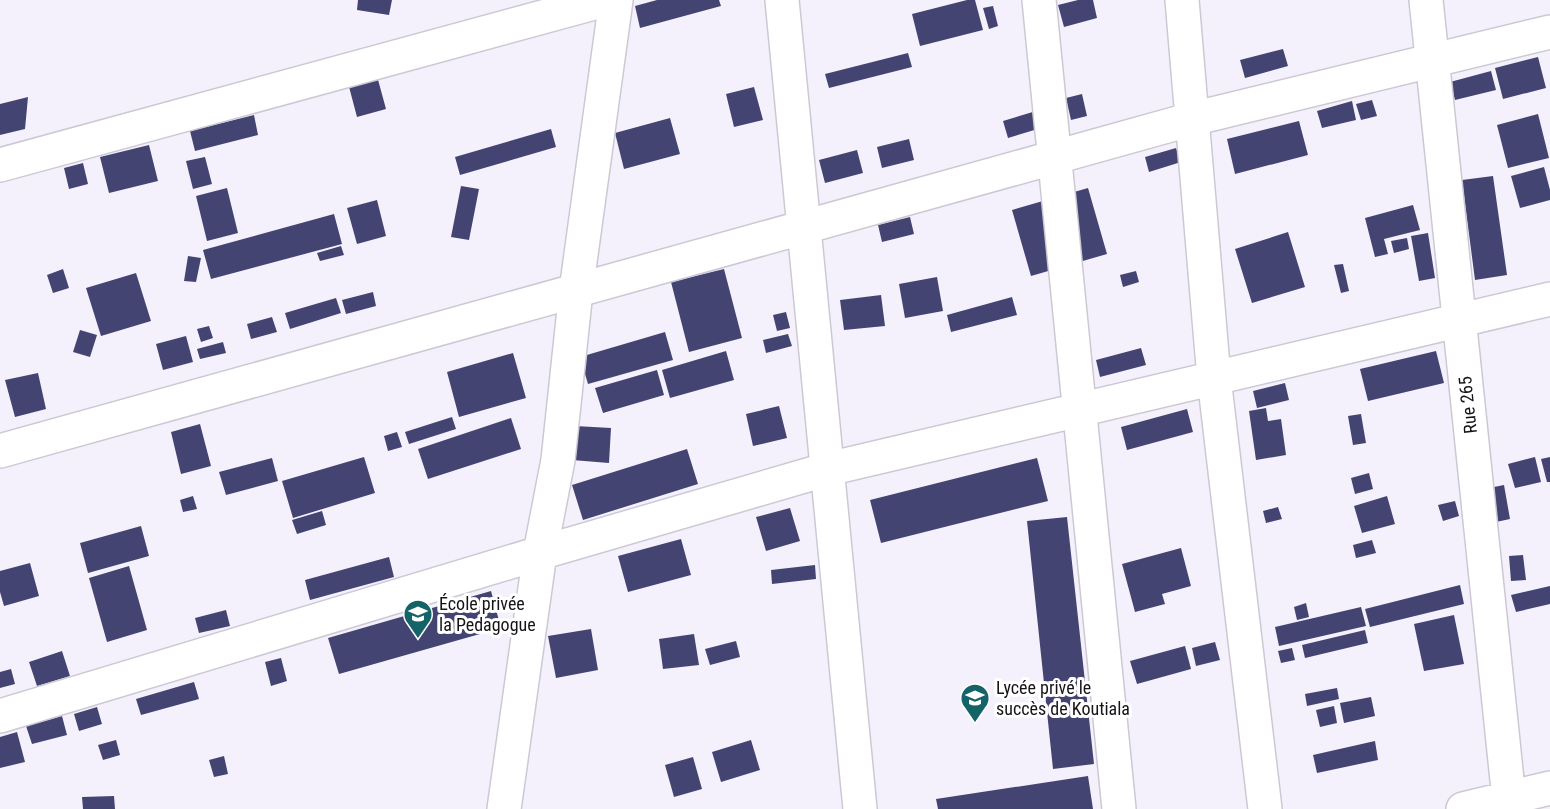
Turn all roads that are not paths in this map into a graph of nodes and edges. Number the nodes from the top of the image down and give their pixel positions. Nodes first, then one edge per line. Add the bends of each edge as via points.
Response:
1 (605, 0) edge
2 (616, 0) edge
3 (782, 0) edge
4 (1039, 0) edge
5 (1182, 0) edge
6 (1426, 0) edge
7 (1550, 32) edge
8 (1433, 61) junction
9 (1192, 119) junction
10 (1054, 157) junction
11 (0, 165) edge
12 (803, 227) junction
13 (576, 291) junction
14 (1550, 298) edge
15 (1459, 320) junction
16 (1214, 378) junction
17 (1080, 410) junction
18 (0, 451) edge
19 (828, 469) junction
20 (540, 553) junction
21 (0, 716) edge
22 (1550, 788) edge
23 (1509, 804) edge
24 (504, 809) edge
25 (860, 809) edge
26 (1119, 809) edge
27 (1265, 809) edge
28 (1463, 809) edge

1 - 11 street
2 - 13 street
3 - 12 street
4 - 10 street
5 - 9 street
6 - 8 street, Rue 265
7 - 8 street
8 - 9 street
8 - 15 street, Rue 265
9 - 10 street
9 - 16 street
10 - 12 street
10 - 17 street
12 - 13 street
12 - 19 street
13 - 18 street
13 - 20 street via 558,460
14 - 15 street
15 - 16 street
15 - 23 street, Rue 265
16 - 17 street
16 - 27 street
17 - 19 street
17 - 26 street
19 - 20 street
19 - 25 street
20 - 21 street
20 - 24 street
22 - 23 street
23 - 28 street

